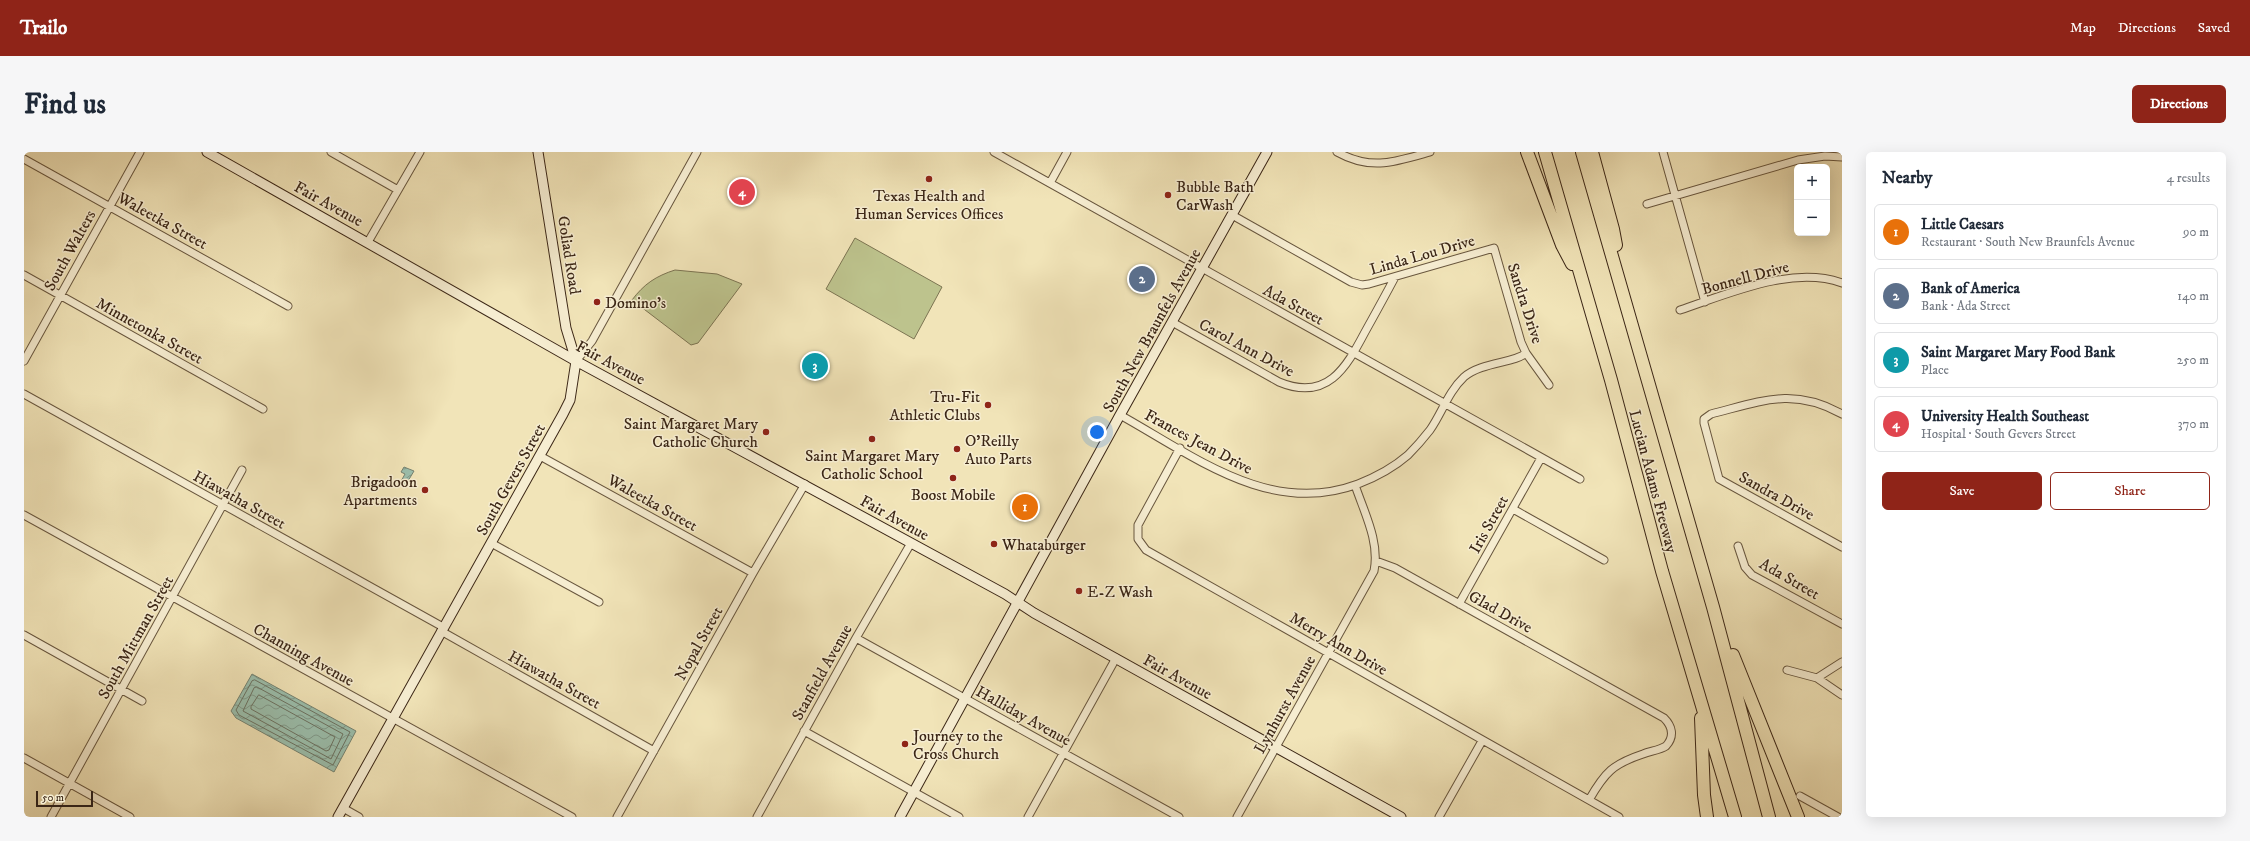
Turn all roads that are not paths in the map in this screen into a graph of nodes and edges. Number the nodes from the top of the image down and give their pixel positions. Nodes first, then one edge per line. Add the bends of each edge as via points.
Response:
1 (140, 152) edge
2 (207, 152) edge
3 (331, 152) edge
4 (420, 152) edge
5 (538, 152) edge
6 (697, 152) edge
7 (994, 152) edge
8 (1067, 152) edge
9 (1267, 152) edge
10 (1337, 152) edge
11 (1430, 152) edge
12 (1527, 152) edge
13 (1545, 152) edge
14 (1582, 152) edge
15 (1592, 152) edge
16 (1663, 152) edge
17 (1842, 157) edge
18 (24, 159) edge
19 (1050, 183) junction
20 (398, 190) junction
21 (1675, 195) junction
22 (1647, 204) dead end
23 (109, 206) junction
24 (1232, 215) junction
25 (368, 242) junction
26 (1494, 248) joint
27 (1202, 268) junction
28 (24, 275) edge
29 (1395, 277) junction
30 (1842, 283) edge
31 (1583, 284) junction
32 (1622, 291) junction
33 (60, 295) junction
34 (1705, 302) junction
35 (288, 306) dead end
36 (1680, 310) dead end
37 (1172, 322) junction
38 (1354, 353) junction
39 (1526, 353) junction
40 (24, 361) edge
41 (576, 362) junction
42 (1549, 385) dead end
43 (24, 394) edge
44 (1445, 404) junction
45 (263, 409) dead end
46 (1842, 414) edge
47 (1120, 415) junction
48 (1180, 448) junction
49 (540, 456) junction
50 (1541, 458) junction
51 (242, 470) dead end
52 (1580, 480) dead end
53 (805, 484) junction
54 (1355, 485) junction
55 (223, 505) junction
56 (1513, 509) junction
57 (24, 515) edge
58 (491, 543) junction
59 (911, 543) junction
60 (1738, 546) dead end
61 (1842, 547) edge
62 (1604, 560) dead end
63 (1376, 561) junction
64 (753, 573) junction
65 (173, 598) junction
66 (599, 602) dead end
67 (1018, 603) junction
68 (1460, 604) junction
69 (1713, 607) junction
70 (1842, 624) edge
71 (442, 629) junction
72 (24, 635) edge
73 (856, 638) junction
74 (1328, 653) junction
75 (1116, 658) junction
76 (1842, 662) edge
77 (1787, 670) dead end
78 (1817, 678) junction
79 (121, 689) junction
80 (1842, 695) edge
81 (966, 699) junction
82 (142, 701) dead end
83 (1700, 701) junction
84 (392, 719) junction
85 (804, 731) junction
86 (1482, 741) junction
87 (1276, 747) junction
88 (654, 751) junction
89 (1063, 753) junction
90 (24, 758) edge
91 (70, 783) junction
92 (914, 792) junction
93 (1800, 796) dead end
94 (1588, 800) junction
95 (343, 808) junction
96 (619, 816) edge
97 (51, 817) edge
98 (130, 817) edge
99 (338, 817) edge
100 (359, 817) edge
101 (572, 817) edge
102 (757, 817) edge
103 (900, 817) edge
104 (959, 817) edge
105 (1028, 817) edge
106 (1179, 817) edge
107 (1237, 817) edge
108 (1401, 817) edge
109 (1439, 817) edge
110 (1619, 817) edge
111 (1707, 817) edge
112 (1735, 817) edge
113 (1769, 817) edge
114 (1798, 817) edge
115 (1838, 817) edge

1 - 23 street, South Walters
2 - 25 main road, Fair Avenue
3 - 20 street
4 - 20 street
5 - 41 main road, Goliad Road via 566,328
6 - 41 street, South Gevers Street via 592,341
7 - 19 street, Ada Street
8 - 19 street
9 - 24 main road, South New Braunfels Avenue
10 - 11 street via 1354,160 1381,164
12 - 31 highway via 1562,245
13 - 31 highway, Lucian Adams Freeway
14 - 32 highway, Lucian Adams Freeway
15 - 32 highway via 1613,229
16 - 21 street
17 - 21 street via 1825,156 1798,160
18 - 23 street, Waleetka Street
19 - 27 street, Ada Street
20 - 25 street
21 - 22 street
21 - 34 street
23 - 33 street, South Walters
23 - 35 street, Waleetka Street
24 - 27 main road, South New Braunfels Avenue
24 - 29 street, Linda Lou Drive via 1351,282 1362,285
25 - 41 main road, Fair Avenue
26 - 29 street, Linda Lou Drive
26 - 39 street, Sandra Drive
27 - 37 main road, South New Braunfels Avenue
27 - 38 street, Ada Street
28 - 33 street, Minnetonka Street
29 - 38 street, Carol Ann Drive
30 - 34 street, Bonnell Drive via 1817,277 1794,278 1767,283
31 - 83 highway, Lucian Adams Freeway
32 - 69 highway, Lucian Adams Freeway
33 - 40 street, South Walters
33 - 45 street, Minnetonka Street
34 - 36 street, Bonnell Drive
37 - 38 street, Carol Ann Drive via 1279,382 1296,388 1313,387 1334,378
37 - 47 main road, South New Braunfels Avenue
38 - 44 street, Ada Street
39 - 42 street, Sandra Drive
39 - 44 street via 1470,373 1457,385
41 - 49 main road, South Gevers Street via 570,400
41 - 53 main road, Fair Avenue
43 - 55 street, Hiawatha Street
44 - 50 street, Ada Street
44 - 54 street, Frances Jean Drive via 1430,430 1407,456 1381,474
46 - 61 street, Sandra Drive via 1812,400 1786,398 1771,399 1711,414 1704,419 1719,479
47 - 48 street, Frances Jean Drive
47 - 67 main road, South New Braunfels Avenue
48 - 54 street, Frances Jean Drive via 1243,482 1276,492 1311,494
48 - 74 street, Merry Ann Drive via 1138,525 1136,532 1141,545
49 - 58 main road, South Gevers Street
49 - 64 street, Waleetka Street
50 - 52 street, Ada Street
50 - 56 street, Iris Street
51 - 55 street, South Mittman Street
53 - 59 main road, Fair Avenue
53 - 64 street, Nopal Street
54 - 63 street via 1374,540
55 - 65 street, South Mittman Street
55 - 71 street, Hiawatha Street
56 - 62 street
56 - 68 street, Iris Street
57 - 65 street, Channing Avenue
58 - 66 street
58 - 71 main road, South Gevers Street
59 - 67 main road, Fair Avenue
59 - 73 street, Stanfield Avenue
60 - 70 street, Ada Street via 1745,567 1752,575
63 - 68 street, Glad Drive via 1395,568
63 - 74 street, Lynhurst Avenue via 1372,577
64 - 88 street, Nopal Street
65 - 79 street, South Mittman Street
65 - 84 street, Channing Avenue
67 - 75 main road, Fair Avenue
67 - 81 main road, South New Braunfels Avenue
68 - 94 street, Glad Drive via 1664,718 1670,724 1672,733 1668,744 1612,767 1601,778
69 - 113 highway, Lucian Adams Freeway
69 - 114 highway
71 - 84 main road, South Gevers Street
71 - 88 street, Hiawatha Street
72 - 79 street
73 - 81 street, Halliday Avenue
73 - 85 street, Stanfield Avenue
74 - 86 street, Merry Ann Drive
74 - 87 street, Lynhurst Avenue
75 - 87 main road, Fair Avenue
75 - 89 street
76 - 78 street
77 - 78 street
78 - 80 street
79 - 82 street
79 - 91 street, South Mittman Street
81 - 89 street, Halliday Avenue
81 - 92 main road, South New Braunfels Avenue
83 - 111 highway
83 - 112 highway, Lucian Adams Freeway
84 - 95 main road, South Gevers Street
84 - 101 street, Channing Avenue
85 - 92 street
85 - 102 street, Stanfield Avenue
86 - 94 street, Merry Ann Drive
86 - 109 street
87 - 107 street, Lynhurst Avenue
87 - 108 main road, Fair Avenue
88 - 96 street, Nopal Street
89 - 105 street
89 - 106 street, Halliday Avenue
90 - 91 street
91 - 97 street, South Mittman Street
91 - 98 street
92 - 103 main road, South New Braunfels Avenue
92 - 104 street
93 - 115 street
94 - 110 street, Merry Ann Drive
95 - 99 main road, South Gevers Street
95 - 100 street

